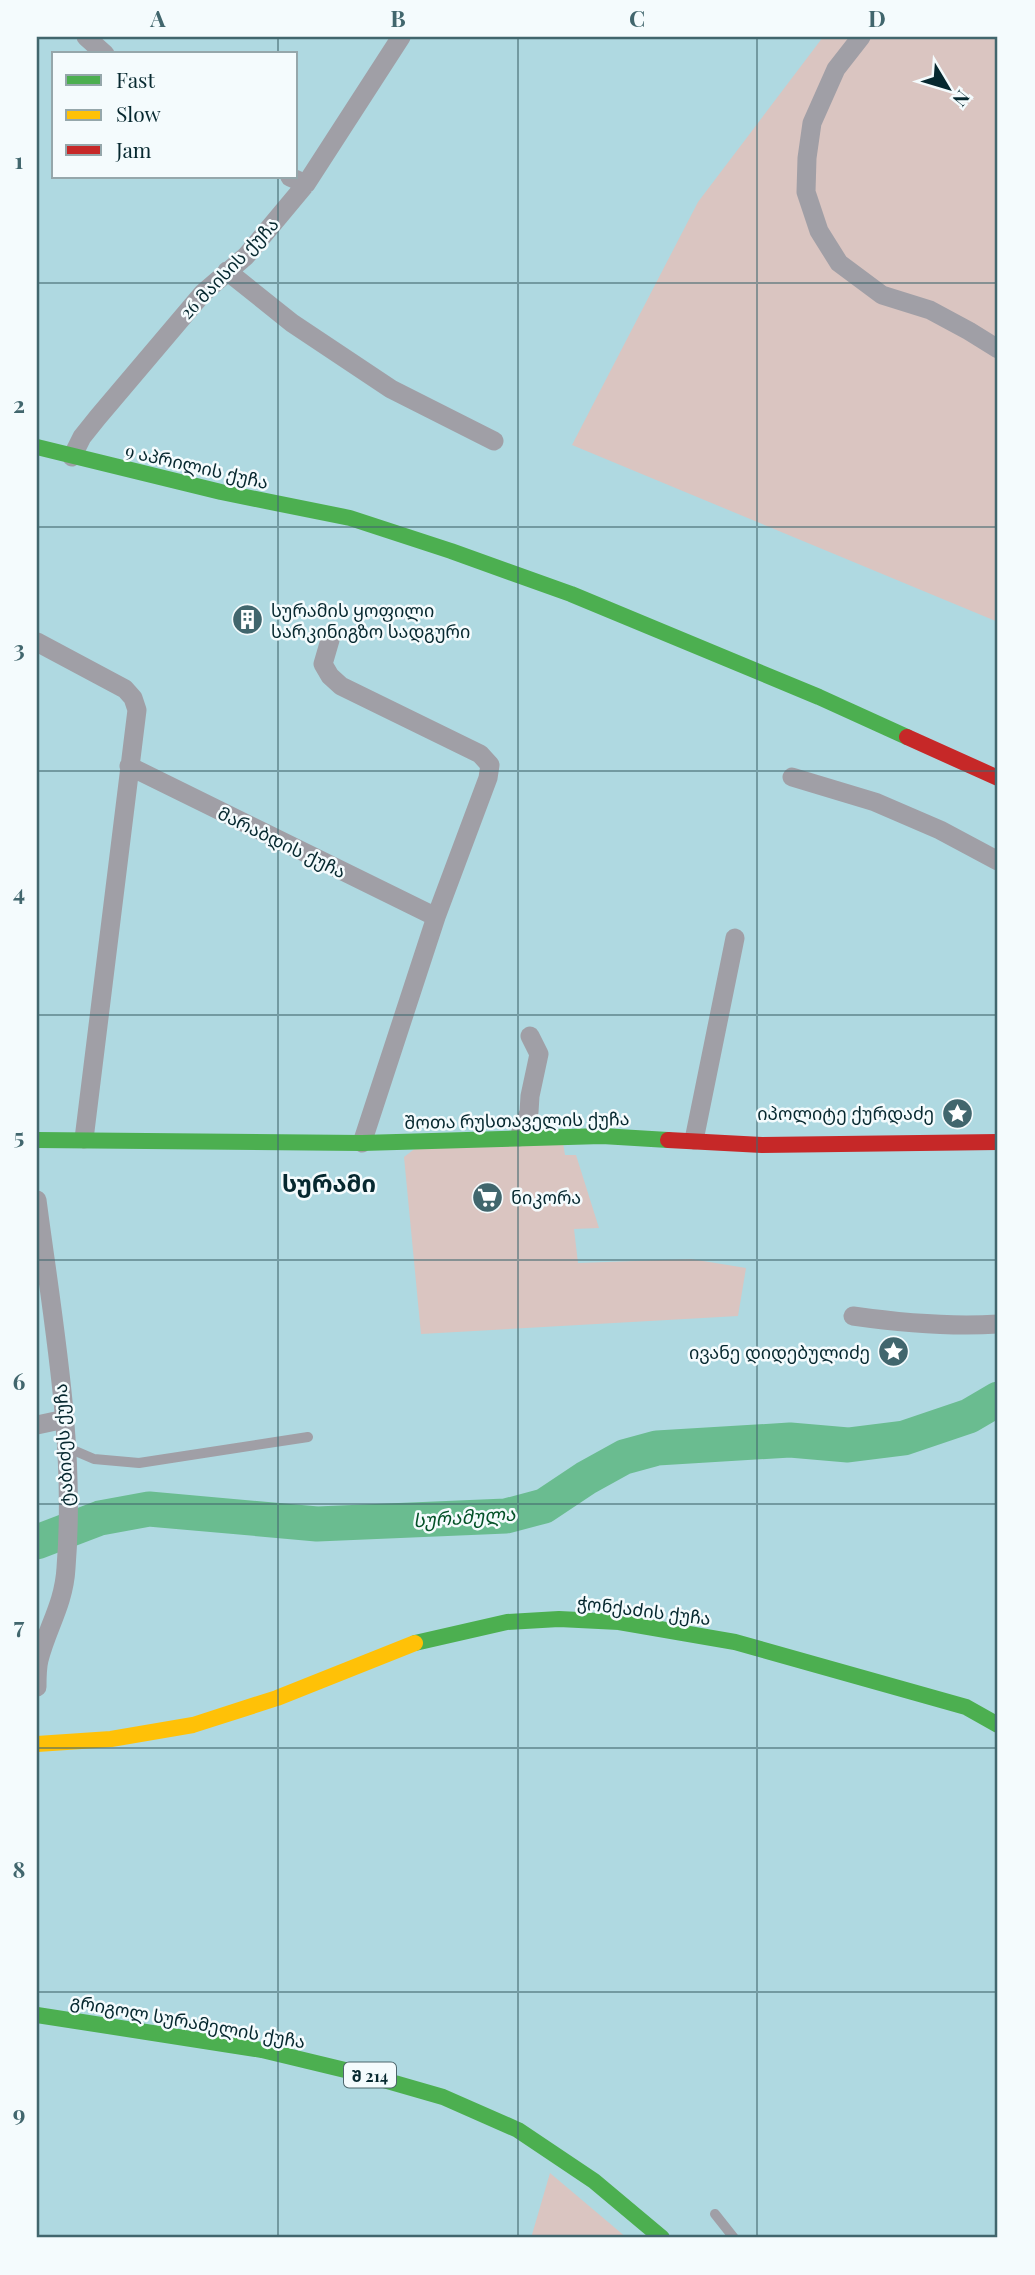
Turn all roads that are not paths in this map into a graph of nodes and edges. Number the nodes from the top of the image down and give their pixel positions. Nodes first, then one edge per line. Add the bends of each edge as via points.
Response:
1 (86, 37) edge
2 (401, 37) edge
3 (861, 37) edge
4 (103, 52) edge
5 (298, 181) edge
6 (227, 271) junction
7 (998, 349) edge
8 (494, 441) dead end
9 (37, 447) edge
10 (72, 457) junction
11 (330, 640) dead end
12 (37, 642) edge
13 (129, 766) junction
14 (792, 777) dead end
15 (998, 778) edge
16 (998, 861) edge
17 (436, 917) junction
18 (735, 938) dead end
19 (530, 1037) dead end
20 (519, 1138) junction
21 (84, 1139) junction
22 (37, 1140) edge
23 (694, 1140) junction
24 (998, 1142) edge
25 (362, 1143) junction
26 (37, 1200) edge
27 (853, 1316) dead end
28 (998, 1324) edge
29 (65, 1419) junction
30 (37, 1425) edge
31 (308, 1437) dead end
32 (66, 1447) junction
33 (37, 1686) edge
34 (998, 1725) edge
35 (37, 1744) edge
36 (37, 2015) edge
37 (715, 2214) dead end
38 (662, 2238) edge
39 (734, 2238) edge

1 - 4 street
2 - 5 street, 26 მაისის ქუჩა
3 - 7 street via 836,69 812,123 806,192 819,230 839,263 882,295 930,310
5 - 6 street, 26 მაისის ქუჩა via 246,256
6 - 8 street via 292,323 391,389
6 - 10 street, 26 მაისის ქუჩა via 128,380 82,437
9 - 10 street, 9 აპრილის ქუჩა
10 - 15 street, 9 აპრილის ქუჩა via 350,518 451,551 571,594 819,697
11 - 17 street via 323,664 341,686 481,754 490,765
12 - 13 street via 125,689 133,698 137,710
13 - 17 street, მარაბდის ქუჩა
13 - 21 street
14 - 16 street via 875,802
17 - 25 street
18 - 23 street
19 - 20 street via 539,1054 529,1112
20 - 23 street, შოთა რუსთაველის ქუჩა
20 - 25 street, შოთა რუსთაველის ქუჩა
21 - 22 street, შოთა რუსთაველის ქუჩა
21 - 25 street, შოთა რუსთაველის ქუჩა
23 - 24 street, შოთა რუსთაველის ქუჩა via 762,1145
26 - 29 street, ტაბიძეს ქუჩა
27 - 28 street via 903,1323
29 - 30 street
29 - 32 street, ტაბიძეს ქუჩა
31 - 32 lane via 139,1463 94,1459
32 - 33 street, ტაბიძეს ქუჩა via 66,1569 59,1609 38,1661
34 - 35 street, ჭონქაძის ქუჩა via 966,1707 735,1642 619,1622 559,1619 507,1622 420,1641 277,1698 193,1725 111,1739
36 - 38 street, გრიგოლ სურამელის ქუჩა / შ 214 via 262,2050 443,2097 518,2130 594,2181
37 - 39 lane

